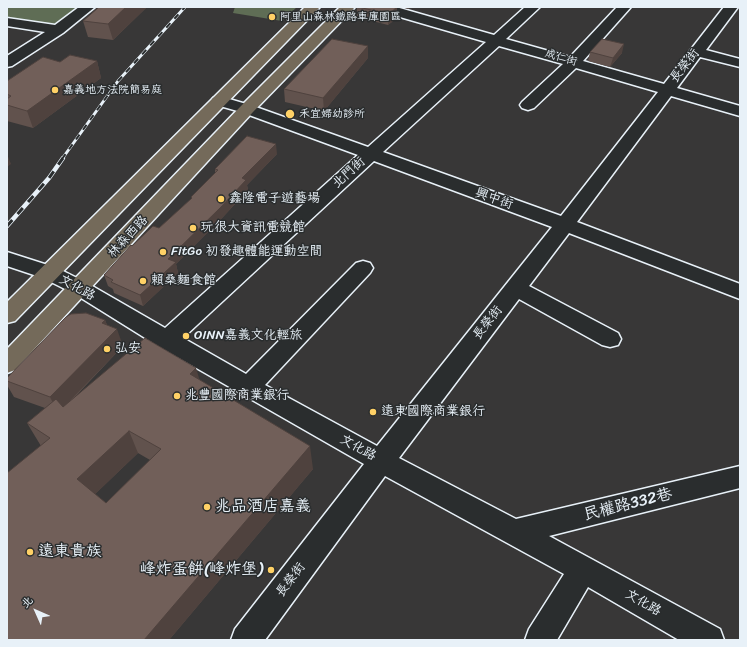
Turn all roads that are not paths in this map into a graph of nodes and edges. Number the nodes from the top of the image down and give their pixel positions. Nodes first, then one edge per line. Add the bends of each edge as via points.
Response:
1 (88, 7) edge
2 (313, 7) edge
3 (348, 7) edge
4 (381, 7) edge
5 (533, 7) edge
6 (624, 7) edge
7 (731, 7) edge
8 (7, 22) edge
9 (58, 30) junction
10 (497, 40) junction
11 (696, 52) junction
12 (574, 62) junction
13 (7, 63) edge
14 (740, 63) edge
15 (667, 90) junction
16 (219, 101) junction
17 (528, 105) dead end
18 (247, 109) junction
19 (740, 111) edge
20 (370, 154) junction
21 (564, 224) junction
22 (7, 259) edge
23 (363, 268) dead end
24 (50, 273) junction
25 (80, 288) junction
26 (516, 288) junction
27 (740, 292) edge
28 (7, 315) edge
29 (610, 339) dead end
30 (166, 340) junction
31 (7, 364) edge
32 (248, 387) junction
33 (380, 461) junction
34 (740, 477) edge
35 (516, 532) junction
36 (583, 569) junction
37 (246, 640) edge
38 (540, 640) edge
39 (708, 640) edge

1 - 9 street
2 - 16 main road
3 - 18 main road, 林森西路
4 - 10 street, 成仁街
5 - 10 street, 北門街
6 - 12 street
7 - 11 street, 長榮街
8 - 9 street
9 - 13 street
10 - 12 street, 成仁街
10 - 20 street, 北門街
11 - 14 street
11 - 15 street, 長榮街
12 - 15 street, 成仁街
12 - 17 street
15 - 19 street, 成仁街
15 - 21 street, 長榮街
16 - 18 street
16 - 24 main road
18 - 20 street, 興中街
18 - 25 main road, 林森西路
20 - 21 street, 興中街
20 - 30 street, 北門街
21 - 26 street, 長榮街
21 - 27 street, 興中街
22 - 24 street, 文化路
23 - 32 street
24 - 25 street, 文化路
24 - 28 main road
25 - 30 street, 文化路
25 - 31 main road, 林森西路
26 - 29 street
26 - 33 street, 長榮街
30 - 32 street, 文化路
32 - 33 street, 文化路
33 - 35 street, 文化路
33 - 37 street, 長榮街
34 - 35 street, 民權路332巷
35 - 36 street, 文化路
36 - 38 street
36 - 39 street, 文化路

